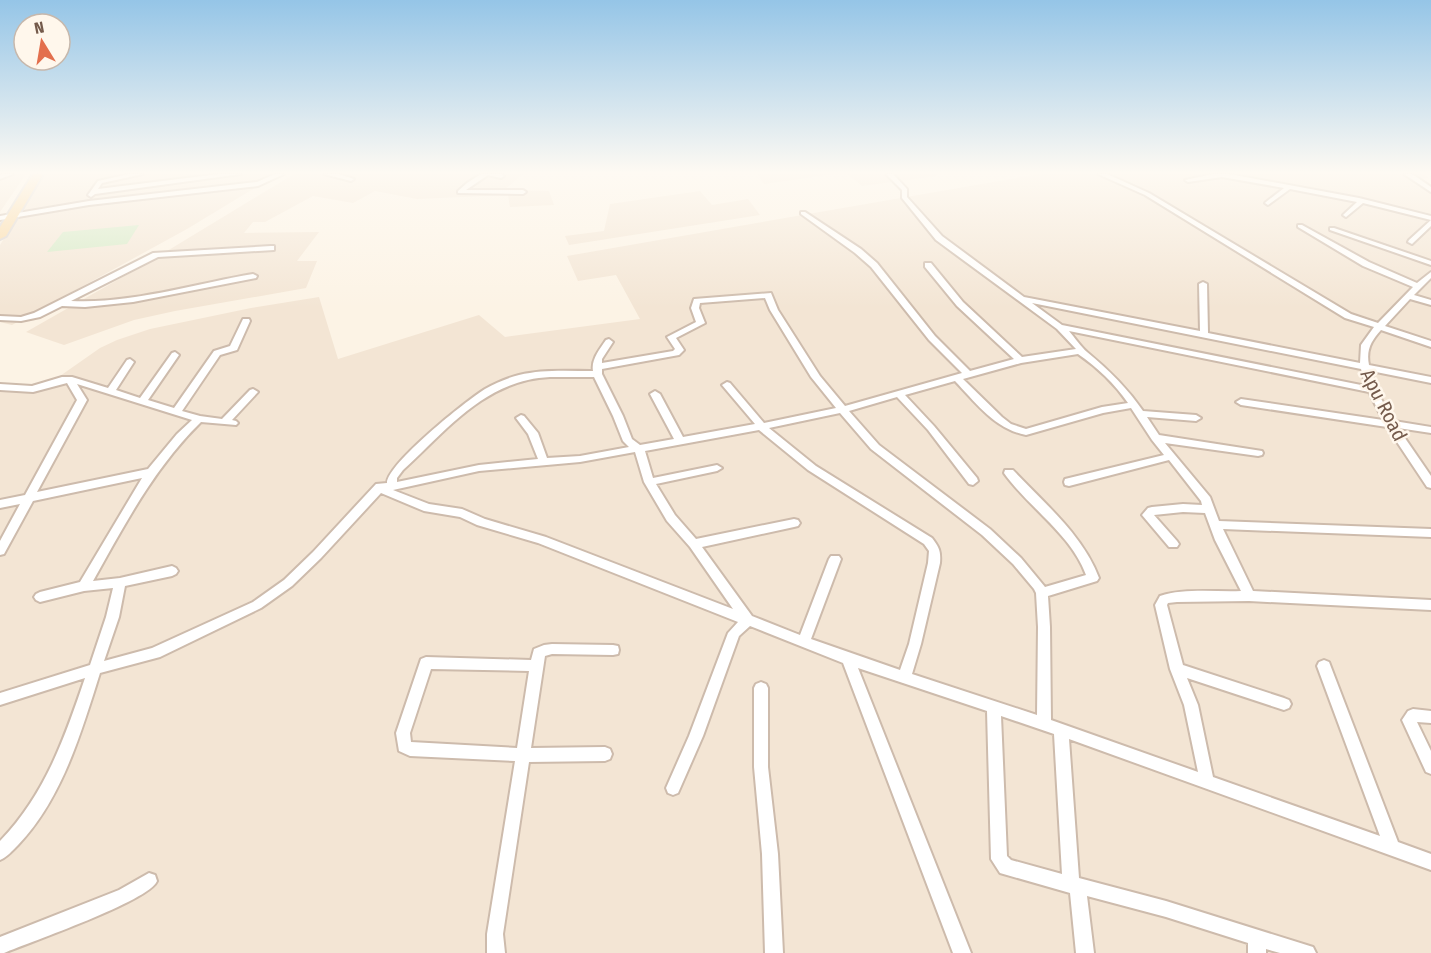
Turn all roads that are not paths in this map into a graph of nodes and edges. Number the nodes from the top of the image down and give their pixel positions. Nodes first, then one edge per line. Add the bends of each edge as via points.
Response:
1 (11, 218) edge
2 (811, 218) edge
3 (922, 218) edge
4 (1187, 218) edge
5 (1431, 220) edge
6 (1300, 226) dead end
7 (1332, 229) dead end
8 (0, 236) edge
9 (1412, 242) dead end
10 (271, 248) dead end
11 (1431, 263) edge
12 (928, 265) dead end
13 (1431, 274) edge
14 (253, 276) dead end
15 (1203, 285) dead end
16 (1416, 286) junction
17 (1409, 296) junction
18 (1020, 298) junction
19 (59, 303) junction
20 (1431, 303) edge
21 (0, 318) edge
22 (246, 321) dead end
23 (1381, 326) junction
24 (1060, 327) junction
25 (1204, 334) junction
26 (609, 342) dead end
27 (1431, 344) edge
28 (1080, 351) junction
29 (176, 355) dead end
30 (1020, 360) junction
31 (130, 362) dead end
32 (1362, 365) junction
33 (596, 370) junction
34 (969, 375) junction
35 (957, 378) junction
36 (72, 380) junction
37 (1431, 380) edge
38 (727, 385) dead end
39 (0, 387) edge
40 (1372, 390) junction
41 (110, 392) junction
42 (253, 392) dead end
43 (655, 394) dead end
44 (899, 394) junction
45 (142, 402) junction
46 (1241, 402) dead end
47 (842, 410) junction
48 (1138, 410) junction
49 (176, 412) junction
50 (521, 418) dead end
51 (1196, 418) dead end
52 (199, 419) junction
53 (1392, 426) junction
54 (762, 427) junction
55 (1431, 430) edge
56 (1156, 438) junction
57 (680, 441) junction
58 (639, 449) junction
59 (1258, 453) dead end
60 (1173, 456) junction
61 (544, 463) junction
62 (717, 468) dead end
63 (152, 472) junction
64 (1009, 473) dead end
65 (973, 481) dead end
66 (649, 482) junction
67 (1069, 482) dead end
68 (1431, 484) edge
69 (386, 487) junction
70 (27, 498) junction
71 (0, 504) edge
72 (1209, 509) junction
73 (794, 523) dead end
74 (1217, 525) junction
75 (1431, 533) edge
76 (694, 544) junction
77 (1173, 544) dead end
78 (0, 551) edge
79 (835, 559) dead end
80 (172, 571) dead end
81 (120, 583) junction
82 (84, 586) junction
83 (1042, 593) junction
84 (1249, 596) junction
85 (40, 597) dead end
86 (1431, 605) edge
87 (748, 621) junction
88 (804, 641) junction
89 (613, 650) dead end
90 (848, 659) junction
91 (537, 666) junction
92 (1323, 666) dead end
93 (95, 669) junction
94 (1177, 669) junction
95 (904, 678) junction
96 (761, 688) dead end
97 (0, 699) edge
98 (1284, 704) dead end
99 (994, 709) junction
100 (1431, 717) edge
101 (1044, 724) junction
102 (1060, 730) junction
103 (605, 754) dead end
104 (522, 755) junction
105 (1431, 767) edge
106 (1207, 782) junction
107 (673, 788) dead end
108 (1392, 848) junction
109 (0, 852) edge
110 (1431, 862) edge
111 (149, 881) dead end
112 (1075, 886) junction
113 (1257, 945) edge
114 (0, 946) edge
115 (496, 953) edge
116 (774, 953) edge
117 (962, 953) edge
118 (1085, 953) edge
119 (1307, 953) edge

1 - 8 main road
2 - 34 street via 874,265 932,338
3 - 18 street via 939,238
4 - 23 street via 1348,316
5 - 9 street
6 - 16 street
7 - 11 street
10 - 19 street via 156,255
12 - 30 street via 960,304
13 - 16 street, Apu Road
14 - 19 street via 203,283 126,303
15 - 25 street
16 - 17 street, Apu Road
17 - 20 street
17 - 23 street, Apu Road
18 - 24 street
18 - 25 street
19 - 21 street via 28,318
22 - 49 street via 234,348 217,353
23 - 27 street
23 - 32 street, Apu Road via 1370,335
24 - 28 street
24 - 40 street
25 - 32 street
26 - 33 street
28 - 30 street
28 - 48 street via 1108,373
29 - 45 street
30 - 34 street
31 - 41 street
32 - 37 street
32 - 40 street, Apu Road
33 - 47 street via 676,353 680,350 671,337 701,323 696,301 768,295 816,377
33 - 58 street via 628,441
33 - 69 street via 519,378 489,391 399,468
34 - 35 street
35 - 44 street
35 - 48 street via 995,416 1019,432 1118,406
36 - 39 street via 33,389
36 - 41 street
36 - 70 street via 82,400
38 - 54 street
40 - 53 street, Apu Road
41 - 45 street
42 - 52 street via 229,422
43 - 57 street
44 - 47 street
44 - 65 street
45 - 49 street
46 - 53 street
47 - 54 street
47 - 83 street via 876,447 986,532 1017,561
48 - 51 street
48 - 56 street
49 - 52 street
50 - 61 street via 533,433
52 - 63 street via 172,444
53 - 55 street
53 - 68 street, Apu Road
54 - 57 street
54 - 95 street via 812,468 928,541 935,550
56 - 59 street
56 - 60 street
57 - 58 street
58 - 61 street
58 - 66 street
60 - 67 street
60 - 72 street
61 - 69 street via 479,468
62 - 66 street
63 - 70 street
63 - 82 street
64 - 83 street via 1077,549 1092,572 1093,578 1083,583
66 - 76 street via 671,518
69 - 87 street via 389,493 542,540
69 - 93 street via 288,583 257,605 155,653
70 - 71 street
70 - 78 street
72 - 74 street
72 - 77 street via 1152,510 1148,515
73 - 76 street
74 - 75 street
74 - 84 street
76 - 87 street
79 - 88 street
80 - 81 street
81 - 82 street
81 - 93 street
82 - 85 street
83 - 101 street
84 - 86 street
84 - 94 street via 1164,599 1161,614
87 - 88 street
87 - 107 street via 734,633
88 - 90 street
89 - 91 street via 544,650 539,653
90 - 95 street
90 - 117 street
91 - 104 street
91 - 104 street via 426,663 403,734 404,746 410,749
92 - 108 street
93 - 97 street
93 - 109 street via 54,783 23,831
94 - 98 street
94 - 106 street via 1191,705
95 - 99 street
96 - 116 street via 763,799 770,854
99 - 101 street
99 - 112 street via 999,859 1006,867
100 - 105 street via 1413,715 1409,720
101 - 102 street
102 - 106 street
102 - 112 street
103 - 104 street
104 - 115 street via 495,934
106 - 108 street
108 - 110 street
111 - 114 street via 124,896
112 - 113 street
112 - 118 street
113 - 119 street

